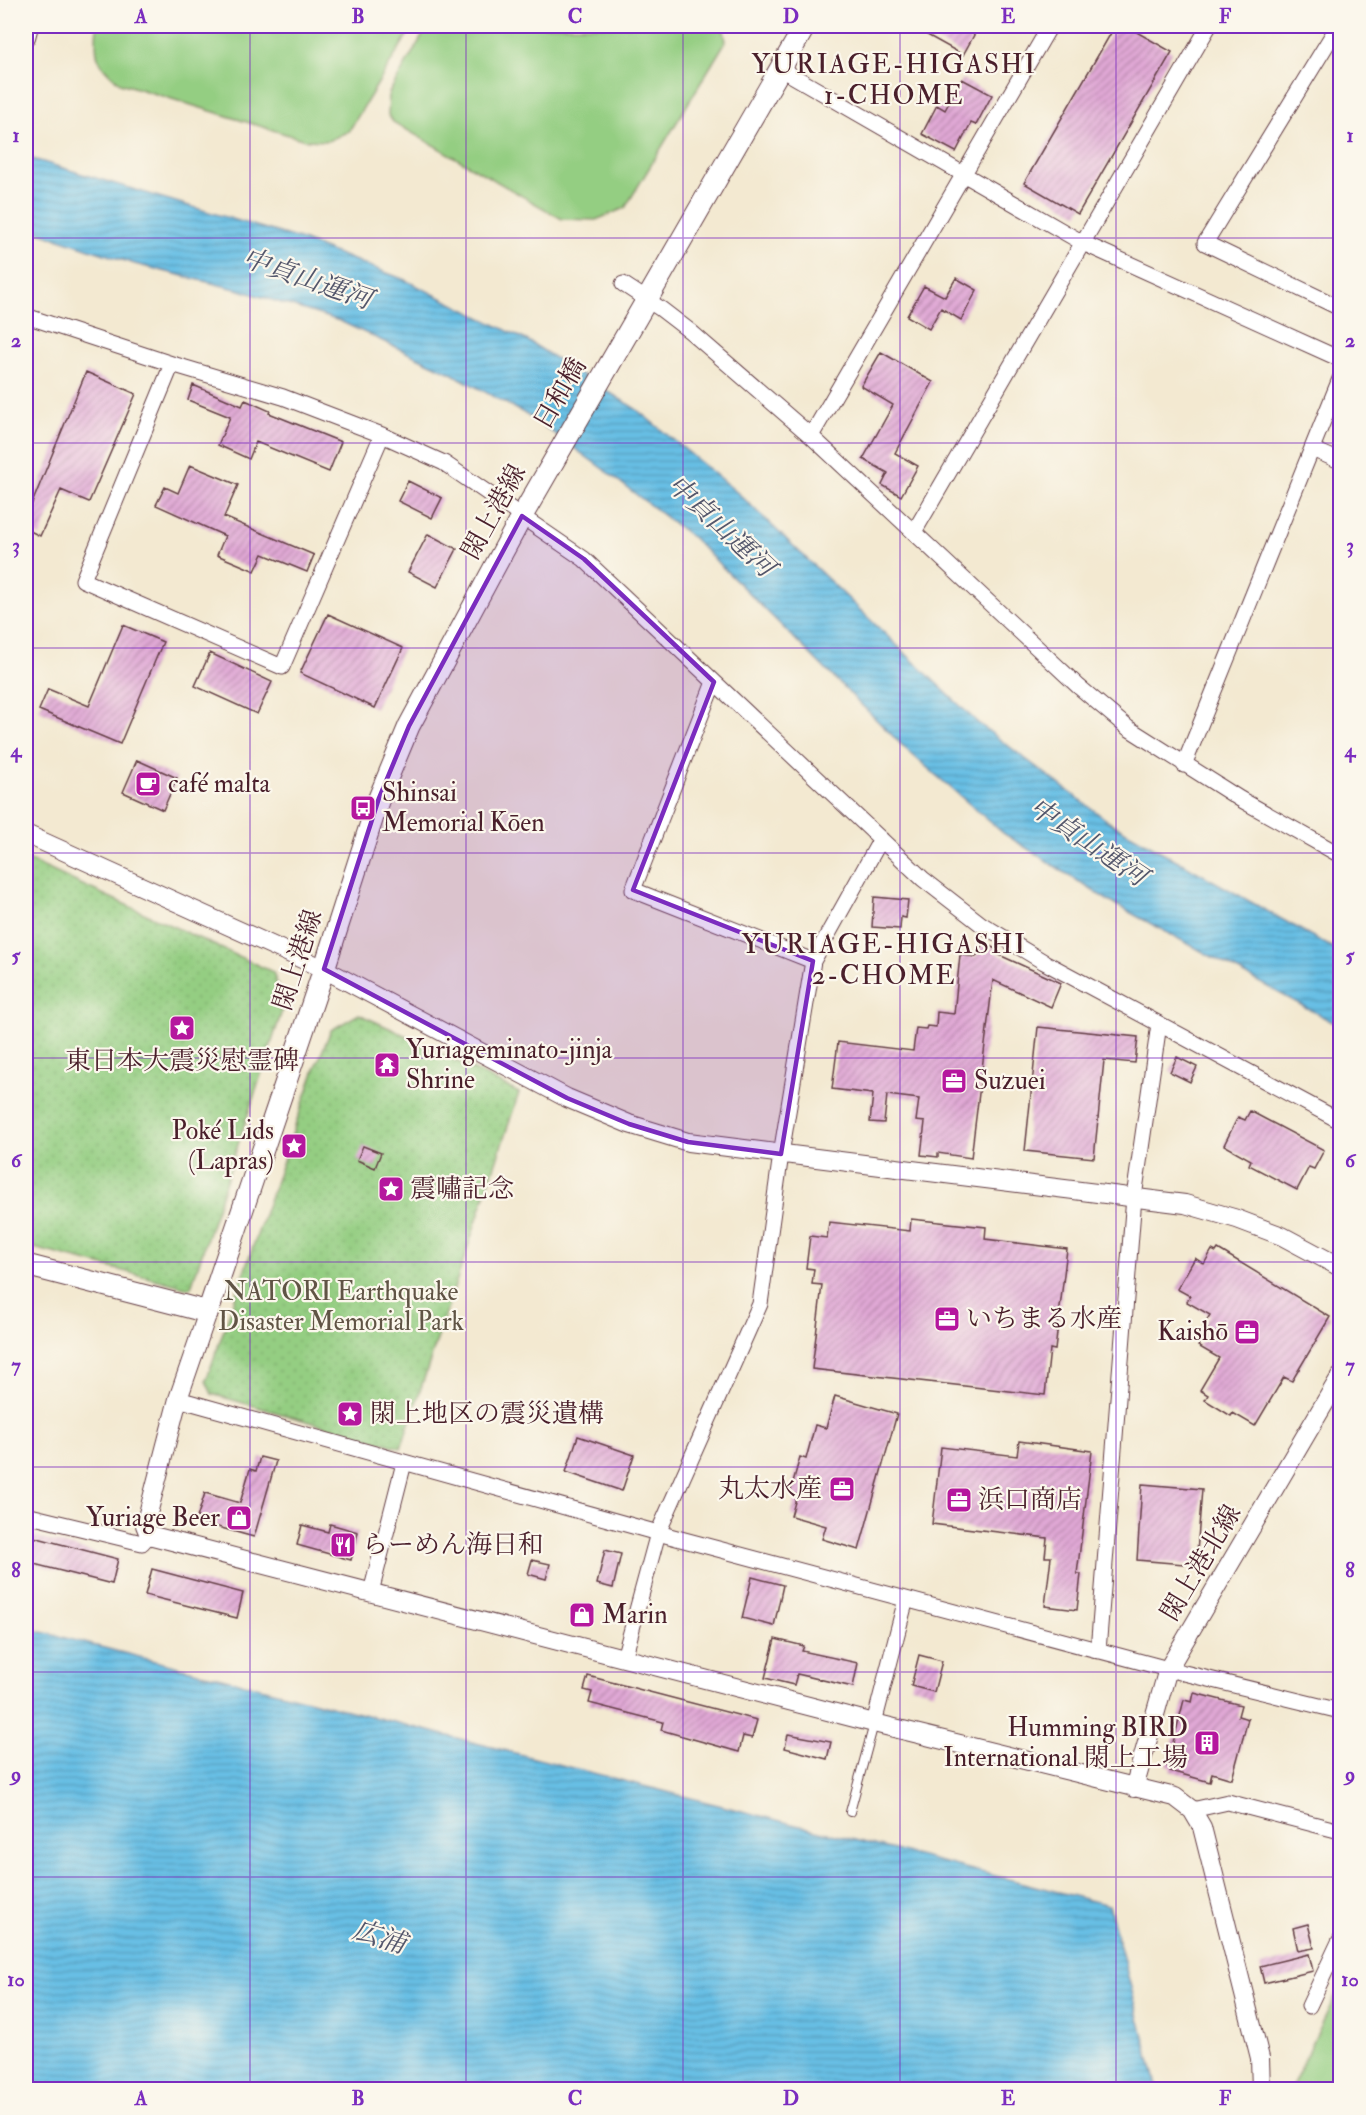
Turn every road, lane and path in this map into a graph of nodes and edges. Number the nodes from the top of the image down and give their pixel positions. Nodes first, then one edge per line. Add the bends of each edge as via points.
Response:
1 (29, 26) edge
2 (805, 26) edge
3 (1050, 26) edge
4 (1209, 26) edge
5 (1338, 26) edge
6 (26, 37) edge
7 (781, 69) junction
8 (963, 173) junction
9 (1083, 243) junction
10 (623, 284) dead end
11 (645, 300) junction
12 (1341, 308) edge
13 (26, 316) edge
14 (1341, 359) edge
15 (172, 364) junction
16 (1341, 379) edge
17 (382, 435) junction
18 (811, 436) junction
19 (1312, 449) junction
20 (1341, 461) edge
21 (549, 468) joint
22 (522, 516) junction
23 (914, 532) junction
24 (714, 682) junction
25 (1184, 765) junction
26 (26, 834) edge
27 (880, 839) junction
28 (1341, 855) edge
29 (813, 961) junction
30 (324, 969) junction
31 (1159, 1024) junction
32 (1341, 1121) edge
33 (781, 1154) junction
34 (1134, 1197) junction
35 (26, 1265) edge
36 (1341, 1267) edge
37 (208, 1312) junction
38 (1341, 1377) edge
39 (178, 1399) junction
40 (404, 1463) junction
41 (26, 1515) edge
42 (658, 1533) junction
43 (148, 1535) junction
44 (371, 1592) junction
45 (906, 1599) junction
46 (1098, 1650) junction
47 (624, 1658) junction
48 (1168, 1669) junction
49 (1341, 1711) edge
50 (874, 1723) junction
51 (1134, 1788) junction
52 (1192, 1810) junction
53 (850, 1812) dead end
54 (1341, 1831) edge
55 (1341, 1940) edge
56 (1309, 2006) dead end
57 (1261, 2090) edge

1 - 6 street
2 - 7 main road
3 - 8 street
4 - 9 street
5 - 12 street via 1204,243
7 - 8 street
7 - 11 main road
8 - 9 street
8 - 18 street
9 - 14 street
9 - 23 street
10 - 11 street
11 - 18 street via 691,332
11 - 21 main road, 日和橋
13 - 15 street
15 - 17 street via 283,397
15 - 17 street via 83,580 282,667
16 - 19 street
17 - 22 street via 444,463
18 - 23 street
19 - 20 street
19 - 25 street
21 - 22 main road, 閖上港線
22 - 24 street via 584,559
22 - 30 main road, 閖上港線 via 409,726 379,798
23 - 25 street via 1078,686 1128,728
24 - 27 street
24 - 29 street via 633,890
25 - 28 street
26 - 30 street
27 - 29 street
27 - 31 street via 981,924
29 - 33 street
30 - 33 street via 567,1098 629,1124 688,1142
30 - 37 main road, 閖上港線
31 - 32 street
31 - 34 street
33 - 34 street
33 - 42 street via 760,1304
34 - 36 street via 1185,1204 1237,1219 1282,1236
34 - 46 street
35 - 37 main road
37 - 39 street
38 - 48 street, 閖上港北線
39 - 40 street
39 - 43 street via 145,1525
40 - 42 street
40 - 44 street
41 - 43 street via 142,1543
42 - 45 street
42 - 47 street
43 - 44 street
44 - 47 street
45 - 46 street
45 - 50 street
46 - 48 street
47 - 50 street
48 - 49 street
48 - 51 street, 閖上港北線
50 - 51 street
50 - 53 lane
51 - 52 street via 1176,1797
52 - 54 street via 1228,1802
52 - 57 street via 1202,1827 1260,2058
55 - 56 street

